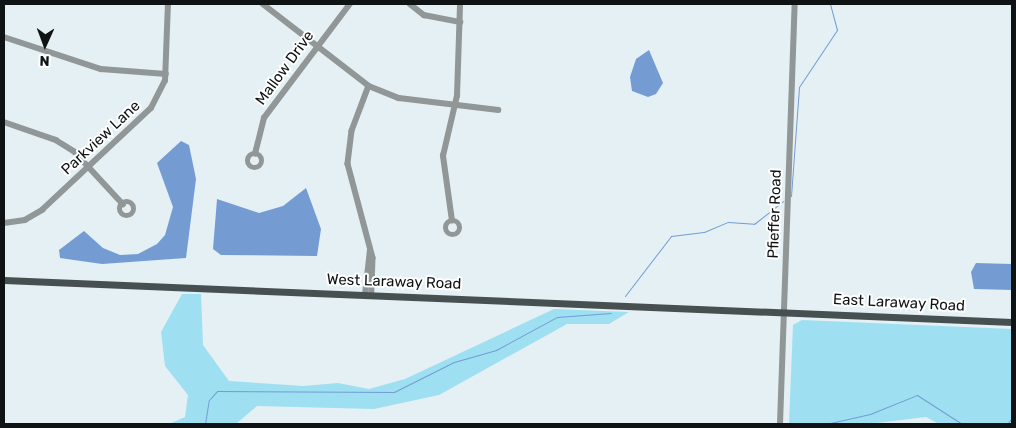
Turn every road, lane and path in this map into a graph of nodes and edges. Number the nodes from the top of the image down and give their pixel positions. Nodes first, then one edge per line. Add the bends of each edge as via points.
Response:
1 (168, 4) edge
2 (262, 4) edge
3 (350, 4) edge
4 (410, 4) edge
5 (460, 4) edge
6 (795, 4) edge
7 (460, 22) junction
8 (4, 37) edge
9 (315, 47) junction
10 (166, 74) junction
11 (369, 86) junction
12 (455, 107) junction
13 (498, 110) dead end
14 (4, 122) edge
15 (255, 154) dead end
16 (88, 167) junction
17 (123, 204) dead end
18 (452, 221) dead end
19 (4, 223) edge
20 (4, 280) edge
21 (368, 295) junction
22 (784, 311) junction
23 (1012, 322) edge
24 (780, 424) edge

1 - 10 street, Parkview Lane
2 - 9 street
3 - 9 street, Mallow Drive
4 - 7 street via 424,15
5 - 7 street
6 - 22 street, Pfieffer Road
7 - 12 street
8 - 10 street via 101,69
9 - 11 street
9 - 15 street, Mallow Drive via 264,118
10 - 16 street, Parkview Lane via 151,108
11 - 12 street via 399,98
11 - 21 street via 352,131 348,164 366,219 370,250
12 - 13 street
12 - 18 street via 443,156
14 - 16 street via 56,140
16 - 17 street
16 - 19 street, Parkview Lane via 37,214
20 - 21 main road, West Laraway Road
21 - 22 main road, West Laraway Road
22 - 23 main road, East Laraway Road
22 - 24 street, Pfieffer Road

